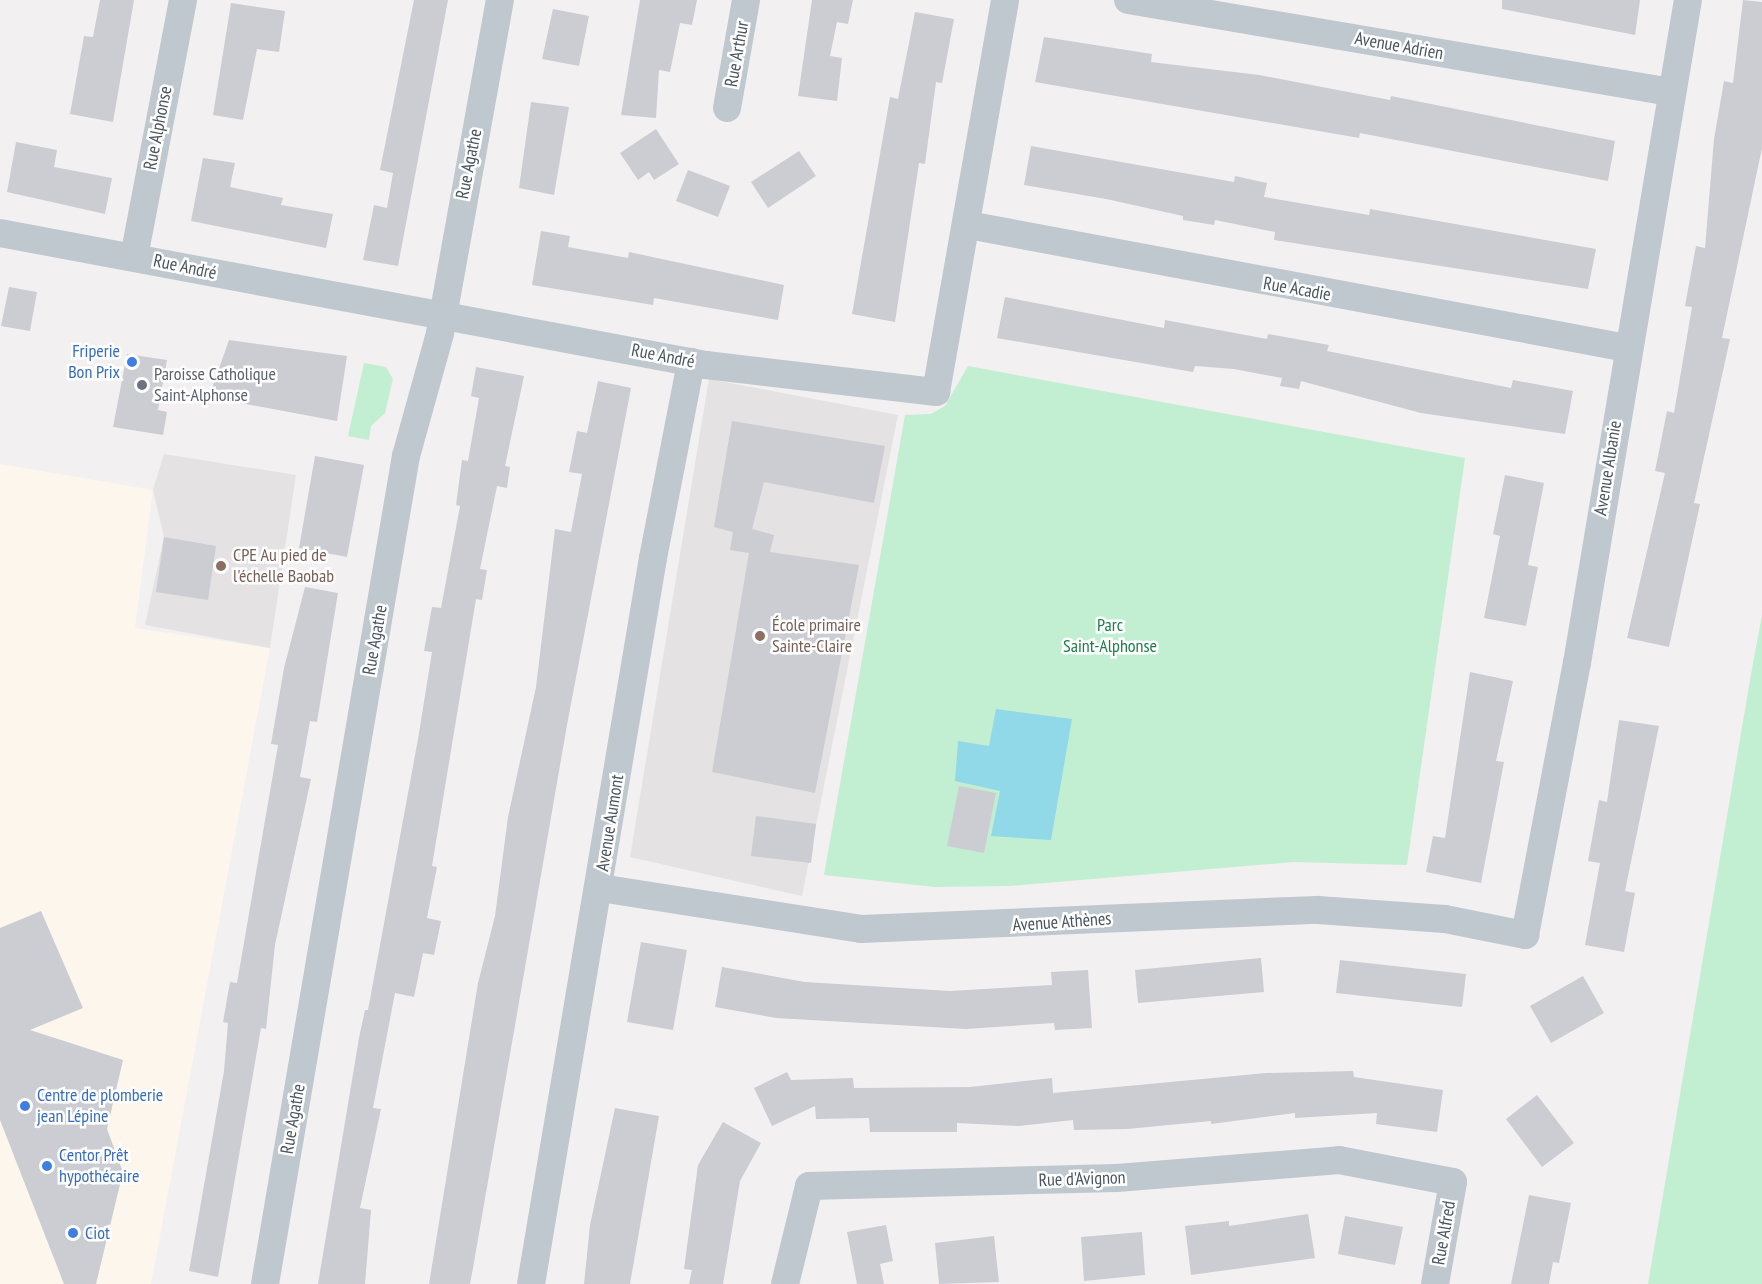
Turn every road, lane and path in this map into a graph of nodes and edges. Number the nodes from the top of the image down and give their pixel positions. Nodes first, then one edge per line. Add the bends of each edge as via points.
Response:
1 (183, 0) edge
2 (500, 0) edge
3 (746, 0) edge
4 (1005, 0) edge
5 (1128, 0) edge
6 (1688, 0) edge
7 (1173, 4) edge
8 (1671, 92) junction
9 (727, 108) dead end
10 (968, 225) junction
11 (0, 233) edge
12 (134, 256) junction
13 (441, 315) junction
14 (1627, 348) junction
15 (692, 362) junction
16 (600, 888) junction
17 (1525, 935) joint
18 (1453, 1182) joint
19 (265, 1284) edge
20 (531, 1284) edge
21 (785, 1284) edge
22 (1435, 1284) edge

1 - 12 street, Rue Alphonse
2 - 13 street, Rue Agathe
3 - 9 street, Rue Arthur
4 - 10 street, Rue André
5 - 7 street, Avenue Adrien
6 - 8 street, Avenue Albanie
7 - 8 street, Avenue Adrien
8 - 14 street, Avenue Albanie
10 - 14 street, Rue Acadie
10 - 15 street, Rue André via 936,392 865,380 773,376
11 - 12 street, Rue André
12 - 13 street, Rue André
13 - 15 street, Rue André
13 - 19 street, Rue Agathe via 406,456
14 - 17 street, Avenue Albanie via 1577,663
15 - 16 street, Avenue Aumont via 653,558
16 - 17 street, Avenue Athènes via 861,929 1318,910 1445,919
16 - 20 street, Avenue Aumont
18 - 21 street, Rue d'Avignon via 1339,1160 1117,1178 809,1186
18 - 22 street, Rue Alfred

